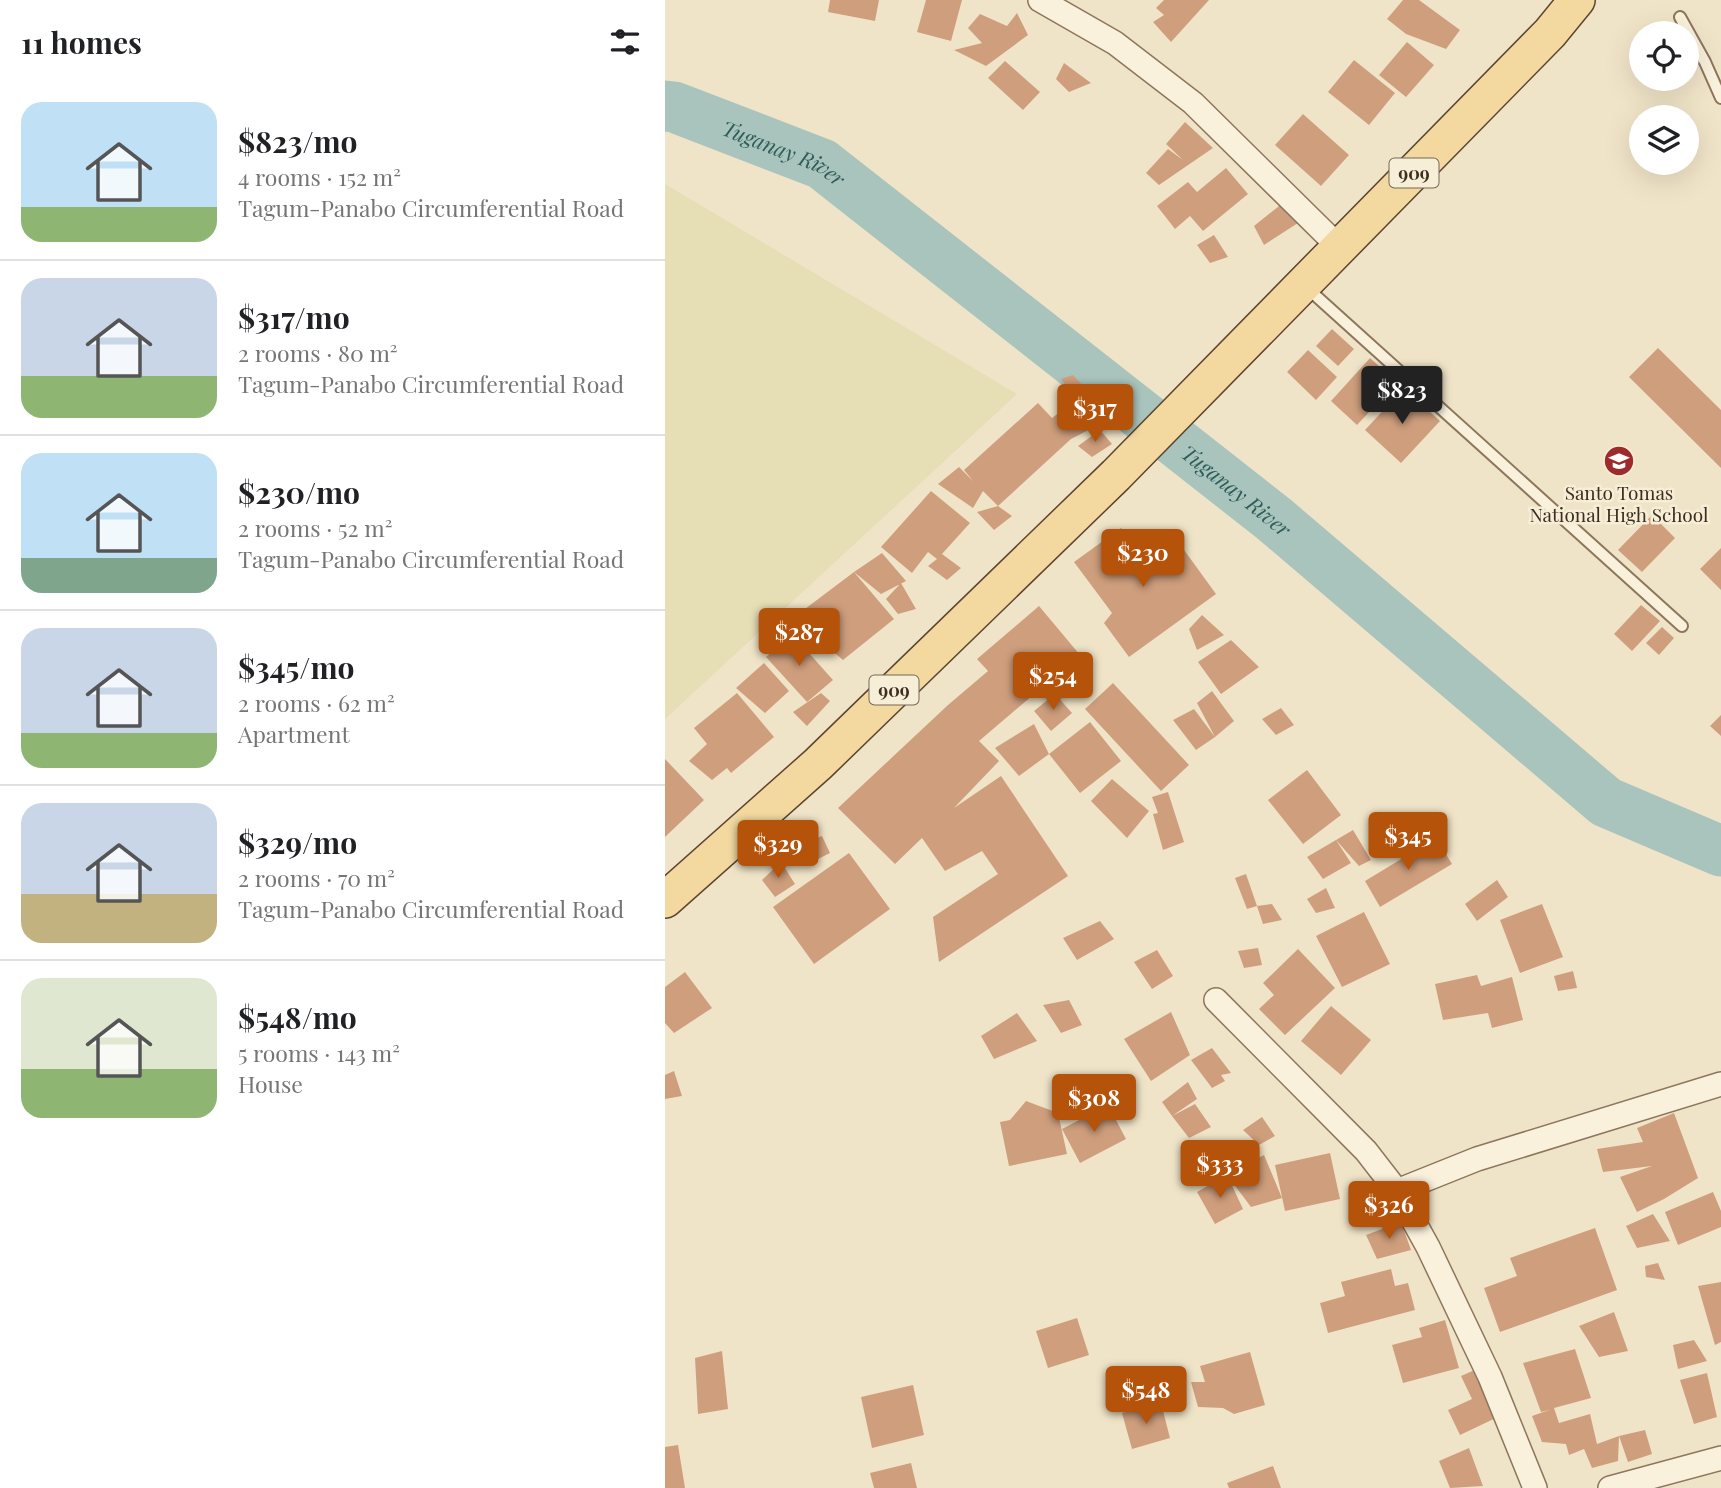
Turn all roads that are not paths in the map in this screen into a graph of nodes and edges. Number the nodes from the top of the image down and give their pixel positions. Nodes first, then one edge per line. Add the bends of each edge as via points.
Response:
1 (1040, 0) edge
2 (1577, 0) edge
3 (1681, 17) dead end
4 (1721, 98) edge
5 (1340, 248) junction
6 (1304, 285) junction
7 (1682, 626) dead end
8 (665, 900) edge
9 (1216, 1000) dead end
10 (1721, 1084) edge
11 (1397, 1191) junction
12 (1721, 1458) edge
13 (1535, 1488) edge
14 (1610, 1488) edge

1 - 5 street via 1115,43 1193,103
2 - 5 main road, 909
3 - 4 lane
5 - 6 main road, 909
6 - 7 lane
6 - 8 main road, 909 via 818,764
9 - 11 street via 1366,1151
10 - 11 street via 1477,1159
11 - 13 street via 1490,1377
12 - 14 street

